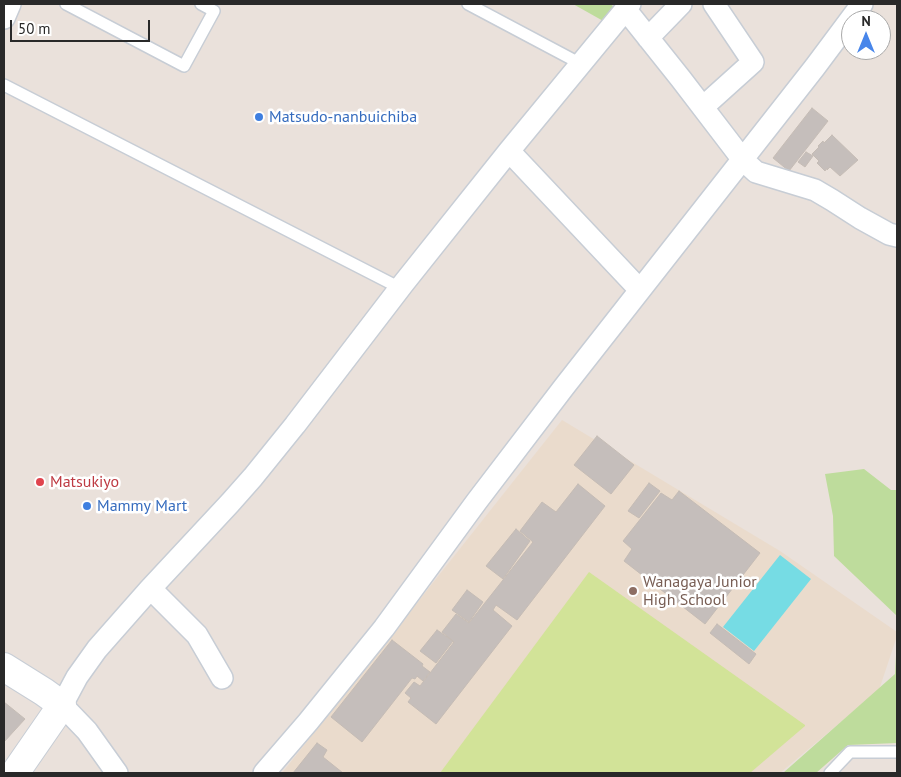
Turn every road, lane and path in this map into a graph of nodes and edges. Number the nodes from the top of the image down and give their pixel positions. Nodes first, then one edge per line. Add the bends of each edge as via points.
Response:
1 (10, 4) edge
2 (66, 4) edge
3 (201, 4) edge
4 (468, 4) edge
5 (681, 4) edge
6 (714, 4) edge
7 (862, 4) edge
8 (628, 7) edge
9 (4, 18) edge
10 (648, 38) junction
11 (581, 64) junction
12 (4, 85) edge
13 (703, 108) junction
14 (509, 150) junction
15 (742, 160) junction
16 (897, 236) edge
17 (400, 288) junction
18 (640, 290) junction
19 (149, 590) junction
20 (4, 667) edge
21 (222, 678) dead end
22 (62, 705) junction
23 (897, 752) edge
24 (110, 770) edge
25 (15, 773) edge
26 (264, 773) edge
27 (830, 773) edge

1 - 9 street
2 - 3 lane via 184,66 214,11
4 - 11 lane
5 - 10 street
6 - 13 street via 753,62
7 - 15 street
8 - 10 street
8 - 11 street
10 - 13 street
11 - 14 street
12 - 17 lane
13 - 15 street
14 - 17 street
14 - 18 street
15 - 16 street via 756,172 815,190
15 - 18 street
17 - 19 street via 253,478
18 - 26 street via 384,628
19 - 21 street via 198,635
19 - 22 street via 97,649 77,676
20 - 22 street
22 - 24 street via 87,731
22 - 25 street
23 - 27 lane via 850,752

